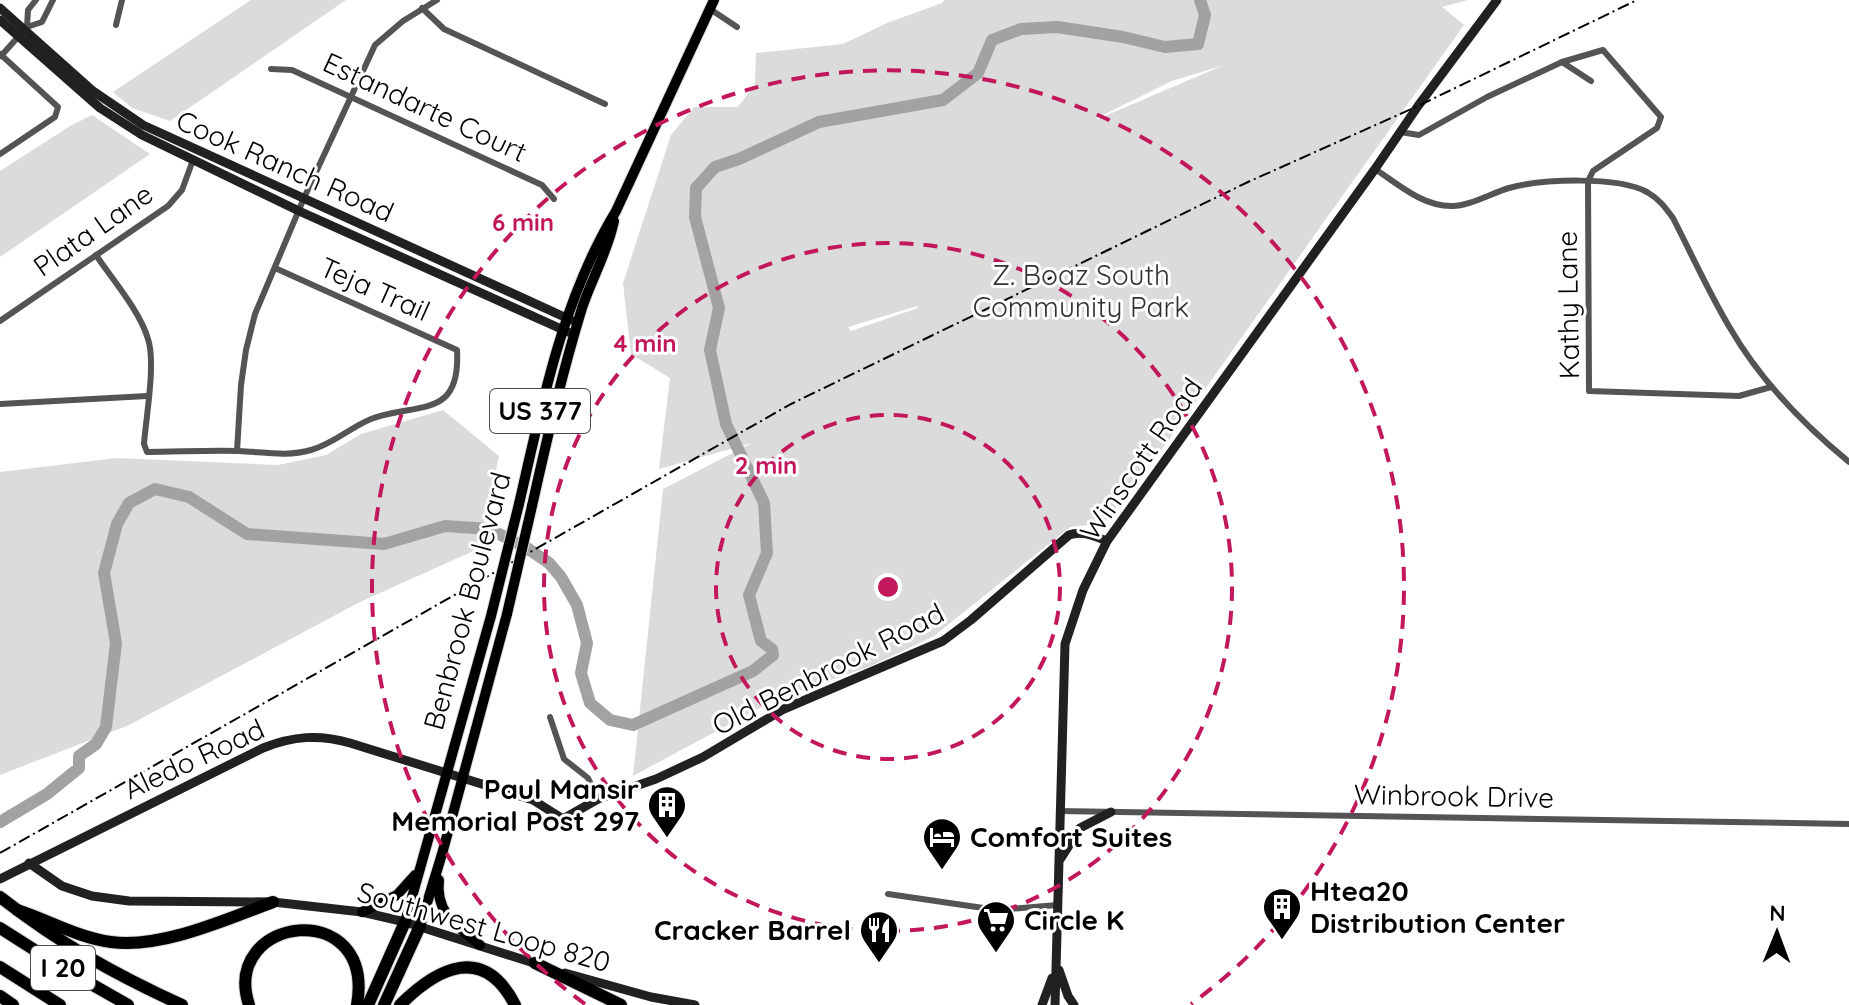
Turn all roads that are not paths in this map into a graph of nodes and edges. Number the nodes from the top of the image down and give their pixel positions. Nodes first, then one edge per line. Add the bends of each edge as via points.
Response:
1 (39, 0) edge
2 (122, 0) edge
3 (437, 0) edge
4 (1497, 0) edge
5 (52, 3) edge
6 (712, 5) edge
7 (0, 8) edge
8 (422, 8) junction
9 (0, 20) edge
10 (116, 25) dead end
11 (737, 27) dead end
12 (23, 31) junction
13 (1, 55) edge
14 (1562, 62) junction
15 (271, 69) dead end
16 (1591, 81) dead end
17 (349, 97) junction
18 (605, 104) dead end
19 (1400, 132) junction
20 (0, 154) edge
21 (193, 160) junction
22 (1375, 169) junction
23 (1588, 181) junction
24 (304, 198) junction
25 (554, 199) dead end
26 (299, 211) junction
27 (96, 255) junction
28 (275, 268) junction
29 (572, 320) junction
30 (0, 321) edge
31 (569, 332) junction
32 (1771, 387) junction
33 (147, 396) junction
34 (0, 404) edge
35 (237, 451) junction
36 (1849, 462) edge
37 (1107, 541) junction
38 (550, 717) dead end
39 (447, 775) junction
40 (462, 780) junction
41 (598, 799) junction
42 (1059, 811) junction
43 (1111, 812) junction
44 (1849, 824) edge
45 (442, 854) junction
46 (424, 859) junction
47 (29, 863) junction
48 (1058, 865) junction
49 (0, 879) edge
50 (888, 894) dead end
51 (0, 897) edge
52 (273, 902) junction
53 (1057, 905) junction
54 (17, 910) junction
55 (362, 912) junction
56 (405, 922) junction
57 (420, 926) junction
58 (0, 928) edge
59 (480, 945) junction
60 (535, 963) junction
61 (1057, 963) junction
62 (0, 967) edge
63 (0, 996) edge
64 (13, 1005) edge
65 (60, 1005) edge
66 (128, 1005) edge
67 (182, 1005) edge
68 (249, 1005) edge
69 (357, 1005) edge
70 (368, 1005) edge
71 (384, 1005) edge
72 (400, 1005) edge
73 (515, 1005) edge
74 (621, 1005) edge
75 (695, 1005) edge
76 (1042, 1005) edge
77 (1055, 1005) edge
78 (1074, 1005) edge

1 - 5 street
1 - 12 street via 28,10
2 - 10 street
3 - 8 street
4 - 19 street, Winscott Road
5 - 12 street via 42,22
6 - 11 street
6 - 29 main road, Benbrook Boulevard / US 377 via 597,243
7 - 12 street, Cook Ranch Road
8 - 17 street via 375,45
8 - 18 street via 444,29
9 - 12 street, Cook Ranch Road
12 - 13 street
12 - 21 street, Cook Ranch Road via 100,108
12 - 24 street, Cook Ranch Road via 134,120
13 - 20 street via 54,101 58,112
14 - 16 street
14 - 19 street via 1419,135
14 - 23 street via 1603,50 1661,117 1657,128 1593,171
15 - 17 street, Estandarte Court via 292,70
17 - 24 street
17 - 25 street, Estandarte Court via 542,185
19 - 22 street, Winscott Road
21 - 26 street, Cook Ranch Road
21 - 27 street, Plata Lane via 182,190 168,206
22 - 23 street via 1414,195 1453,207 1542,180
22 - 37 street, Winscott Road
23 - 32 street via 1639,188 1662,202 1730,328
23 - 32 street, Kathy Lane via 1589,391 1739,396
24 - 26 street
24 - 29 street, Cook Ranch Road
26 - 28 street
26 - 31 street, Cook Ranch Road
27 - 30 street, Plata Lane
27 - 33 street via 149,339
28 - 35 street via 246,350
28 - 35 street, Teja Trail via 457,350 456,381 432,406 372,419 315,449 289,455
29 - 31 main road, Benbrook Boulevard / US 377
31 - 39 main road, Benbrook Boulevard / US 377, bridge via 547,385
31 - 40 main road, Benbrook Boulevard / US 377, bridge via 507,614
32 - 36 street
33 - 34 street
33 - 35 street via 147,452
37 - 41 street, Old Benbrook Road via 1087,533 1069,535 943,641 784,709 656,779
37 - 42 street, Winscott Road via 1066,632
38 - 41 street via 564,759 588,778
39 - 40 street, Aledo Road
39 - 46 main road, Benbrook Boulevard / US 377
39 - 47 street, Aledo Road via 335,739 294,738 263,748
40 - 41 street, Old Benbrook Road via 533,800 563,819
40 - 45 main road, Benbrook Boulevard / US 377
42 - 43 street, Winbrook Drive
42 - 48 street, Winscott Road
43 - 44 street, Winbrook Drive
43 - 48 street via 1080,828
45 - 57 main road, Benbrook Boulevard / US 377
45 - 59 main road via 439,904 449,920
46 - 55 main road via 404,890
46 - 56 main road, Benbrook Boulevard / US 377
47 - 49 street, Aledo Road
47 - 52 street, Southwest Loop 820 via 62,886 92,896
48 - 53 street, Winscott Road
50 - 53 street via 997,910
51 - 54 highway
52 - 54 highway via 138,943 102,940
52 - 55 street, Southwest Loop 820
53 - 61 street, Winscott Road
54 - 67 highway via 109,971
55 - 56 street, Southwest Loop 820
56 - 57 street, Southwest Loop 820
56 - 70 highway, Benbrook Boulevard / US 377
57 - 59 street, Southwest Loop 820
57 - 71 highway, Benbrook Boulevard / US 377
58 - 66 highway, I 20
59 - 60 street, Southwest Loop 820
60 - 74 highway
60 - 75 street, Southwest Loop 820
61 - 76 street
61 - 77 street, Winscott Road
61 - 78 street
62 - 65 highway, I 20
63 - 64 highway
68 - 69 highway via 245,985 255,954 280,933 294,929 325,933 348,951 360,980
72 - 73 highway via 431,977 464,967 488,973

